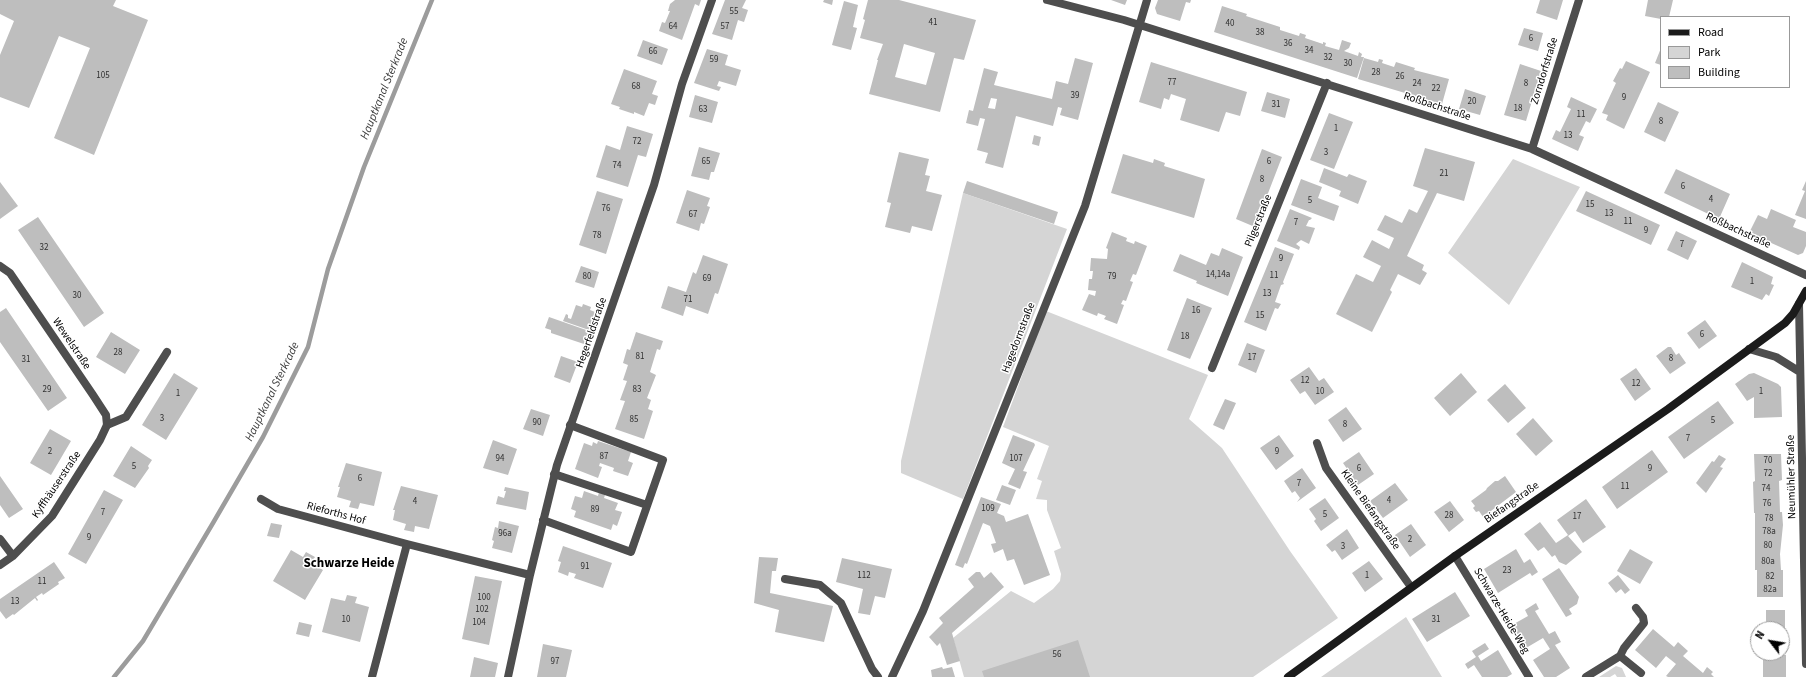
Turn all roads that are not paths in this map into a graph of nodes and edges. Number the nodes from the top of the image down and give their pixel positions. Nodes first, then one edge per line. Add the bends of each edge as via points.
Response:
1 (712, 0) edge
2 (1047, 0) edge
3 (1147, 0) edge
4 (1579, 0) edge
5 (1140, 26) junction
6 (1326, 83) junction
7 (1532, 149) junction
8 (0, 266) edge
9 (1806, 275) edge
10 (1806, 291) edge
11 (1800, 304) junction
12 (1750, 348) junction
13 (167, 352) dead end
14 (1212, 368) dead end
15 (1800, 372) junction
16 (107, 425) junction
17 (570, 425) junction
18 (1317, 443) dead end
19 (554, 474) junction
20 (260, 499) dead end
21 (647, 505) junction
22 (543, 520) junction
23 (0, 539) edge
24 (407, 544) junction
25 (13, 556) junction
26 (1455, 556) junction
27 (0, 565) edge
28 (1805, 568) edge
29 (530, 575) junction
30 (785, 579) dead end
31 (1411, 587) junction
32 (1636, 608) dead end
33 (1620, 656) junction
34 (1806, 664) edge
35 (1641, 676) edge
36 (372, 677) edge
37 (508, 677) edge
38 (878, 677) edge
39 (892, 677) edge
40 (1288, 677) edge
41 (1529, 677) edge
42 (1586, 677) edge

1 - 17 street, Hegerfeldstraße via 682,84 654,184
2 - 5 street, Roßbachstraße
3 - 5 street, Hagedornstraße
4 - 7 street, Zorndorfstraße
5 - 6 street, Roßbachstraße
5 - 39 street, Hagedornstraße via 1085,206 923,611
6 - 7 street, Roßbachstraße
6 - 14 street, Pilgerstraße
7 - 9 street, Roßbachstraße
8 - 16 street, Wewelstraße via 10,273 93,395 106,415
10 - 11 main road, Neumühler Straße
11 - 12 main road, Biefangstraße via 1785,323
11 - 15 street, Neumühler Straße
12 - 15 street via 1776,357
12 - 26 main road, Biefangstraße via 1668,409
13 - 16 street via 126,417
15 - 28 street, Neumühler Straße
16 - 25 street, Kyffhäuserstraße via 52,516
17 - 19 street, Hegerfeldstraße
17 - 21 street via 663,460
18 - 31 street, Kleine Biefangstraße via 1326,468
19 - 21 street
19 - 22 street, Hegerfeldstraße
20 - 24 street, Rieforths Hof via 278,509
21 - 22 street via 631,552
22 - 29 street, Hegerfeldstraße
23 - 25 street
24 - 29 street, Rieforths Hof
24 - 36 street
25 - 27 street, Kyffhäuserstraße
26 - 31 main road, Biefangstraße
26 - 41 street, Schwarze-Heide-Weg
28 - 34 street, Neumühler Straße
29 - 37 street, Hegerfeldstraße
30 - 38 street via 820,585 841,603
31 - 40 main road, Biefangstraße
32 - 33 street via 1644,623
33 - 35 street
33 - 42 street

